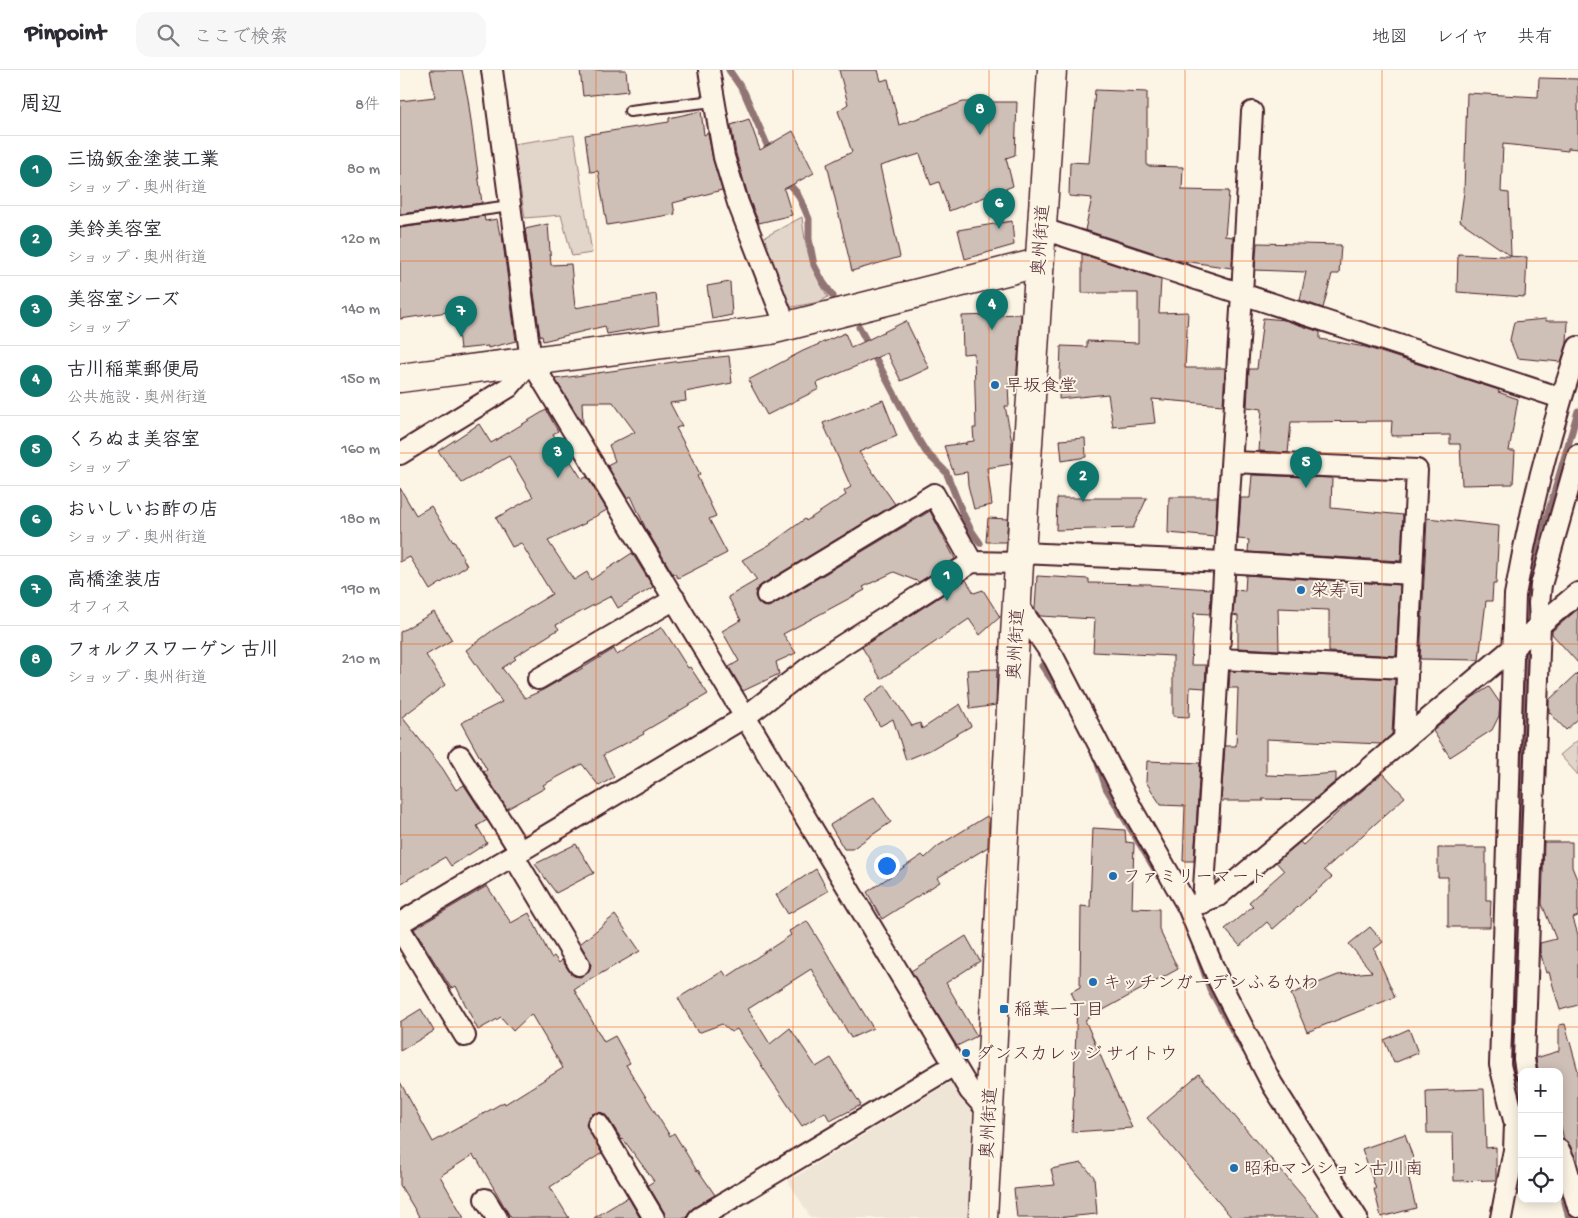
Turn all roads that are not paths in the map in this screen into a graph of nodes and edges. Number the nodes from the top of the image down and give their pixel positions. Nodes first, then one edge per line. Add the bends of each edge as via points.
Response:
1 (492, 70) edge
2 (709, 70) edge
3 (1052, 70) edge
4 (713, 101) junction
5 (630, 111) dead end
6 (1252, 112) dead end
7 (510, 206) junction
8 (400, 221) edge
9 (1040, 228) junction
10 (1038, 263) junction
11 (1242, 294) junction
12 (786, 326) junction
13 (1578, 347) edge
14 (531, 361) junction
15 (400, 378) edge
16 (1561, 398) junction
17 (400, 454) edge
18 (1578, 455) edge
19 (1232, 462) junction
20 (1020, 558) junction
21 (972, 562) junction
22 (1225, 562) junction
23 (1412, 574) junction
24 (1578, 593) edge
25 (767, 595) dead end
26 (675, 599) junction
27 (1017, 604) junction
28 (1538, 626) junction
29 (1517, 644) junction
30 (1219, 659) junction
31 (1408, 668) junction
32 (538, 679) dead end
33 (745, 717) junction
34 (1404, 739) junction
35 (460, 756) dead end
36 (517, 853) junction
37 (1195, 905) junction
38 (400, 923) edge
39 (400, 929) edge
40 (579, 965) dead end
41 (465, 1036) dead end
42 (954, 1064) junction
43 (1526, 1068) edge
44 (989, 1112) junction
45 (598, 1124) dead end
46 (1563, 1158) edge
47 (485, 1199) dead end
48 (1578, 1207) edge
49 (497, 1218) edge
50 (654, 1218) edge
51 (699, 1218) edge
52 (983, 1218) edge
53 (1357, 1218) edge
54 (1501, 1218) edge

1 - 7 street
2 - 4 street
3 - 9 street, 奥州街道
4 - 5 lane
4 - 12 street via 724,157 738,204
6 - 11 street
7 - 8 lane
7 - 14 street
9 - 10 street, 奥州街道
9 - 11 street
10 - 12 street
10 - 20 street, 奥州街道
11 - 16 street
11 - 19 street
12 - 14 street
13 - 16 street
14 - 15 street
14 - 17 street via 509,386
14 - 26 street
16 - 29 street via 1515,595
18 - 28 street via 1541,585
19 - 22 street
19 - 23 street via 1417,470
20 - 21 street
20 - 22 street
20 - 27 street, 奥州街道
21 - 25 street via 934,494
21 - 33 street via 816,662
22 - 23 street
22 - 30 street
23 - 31 street
24 - 28 street
26 - 32 street
26 - 33 street
27 - 37 street via 1054,658 1133,810
27 - 44 street, 奥州街道
28 - 29 street
28 - 43 street
29 - 34 street
29 - 54 street via 1500,1064 1515,1124 1515,1142
30 - 31 street
30 - 37 street
31 - 34 street
33 - 36 street
33 - 42 street
34 - 37 street via 1218,896
35 - 36 street
36 - 38 street
36 - 40 street
37 - 53 street via 1219,981 1272,1084
39 - 41 street
42 - 44 street via 970,1091
42 - 51 street
44 - 52 street, 奥州街道
45 - 50 street
46 - 48 street
47 - 49 street

